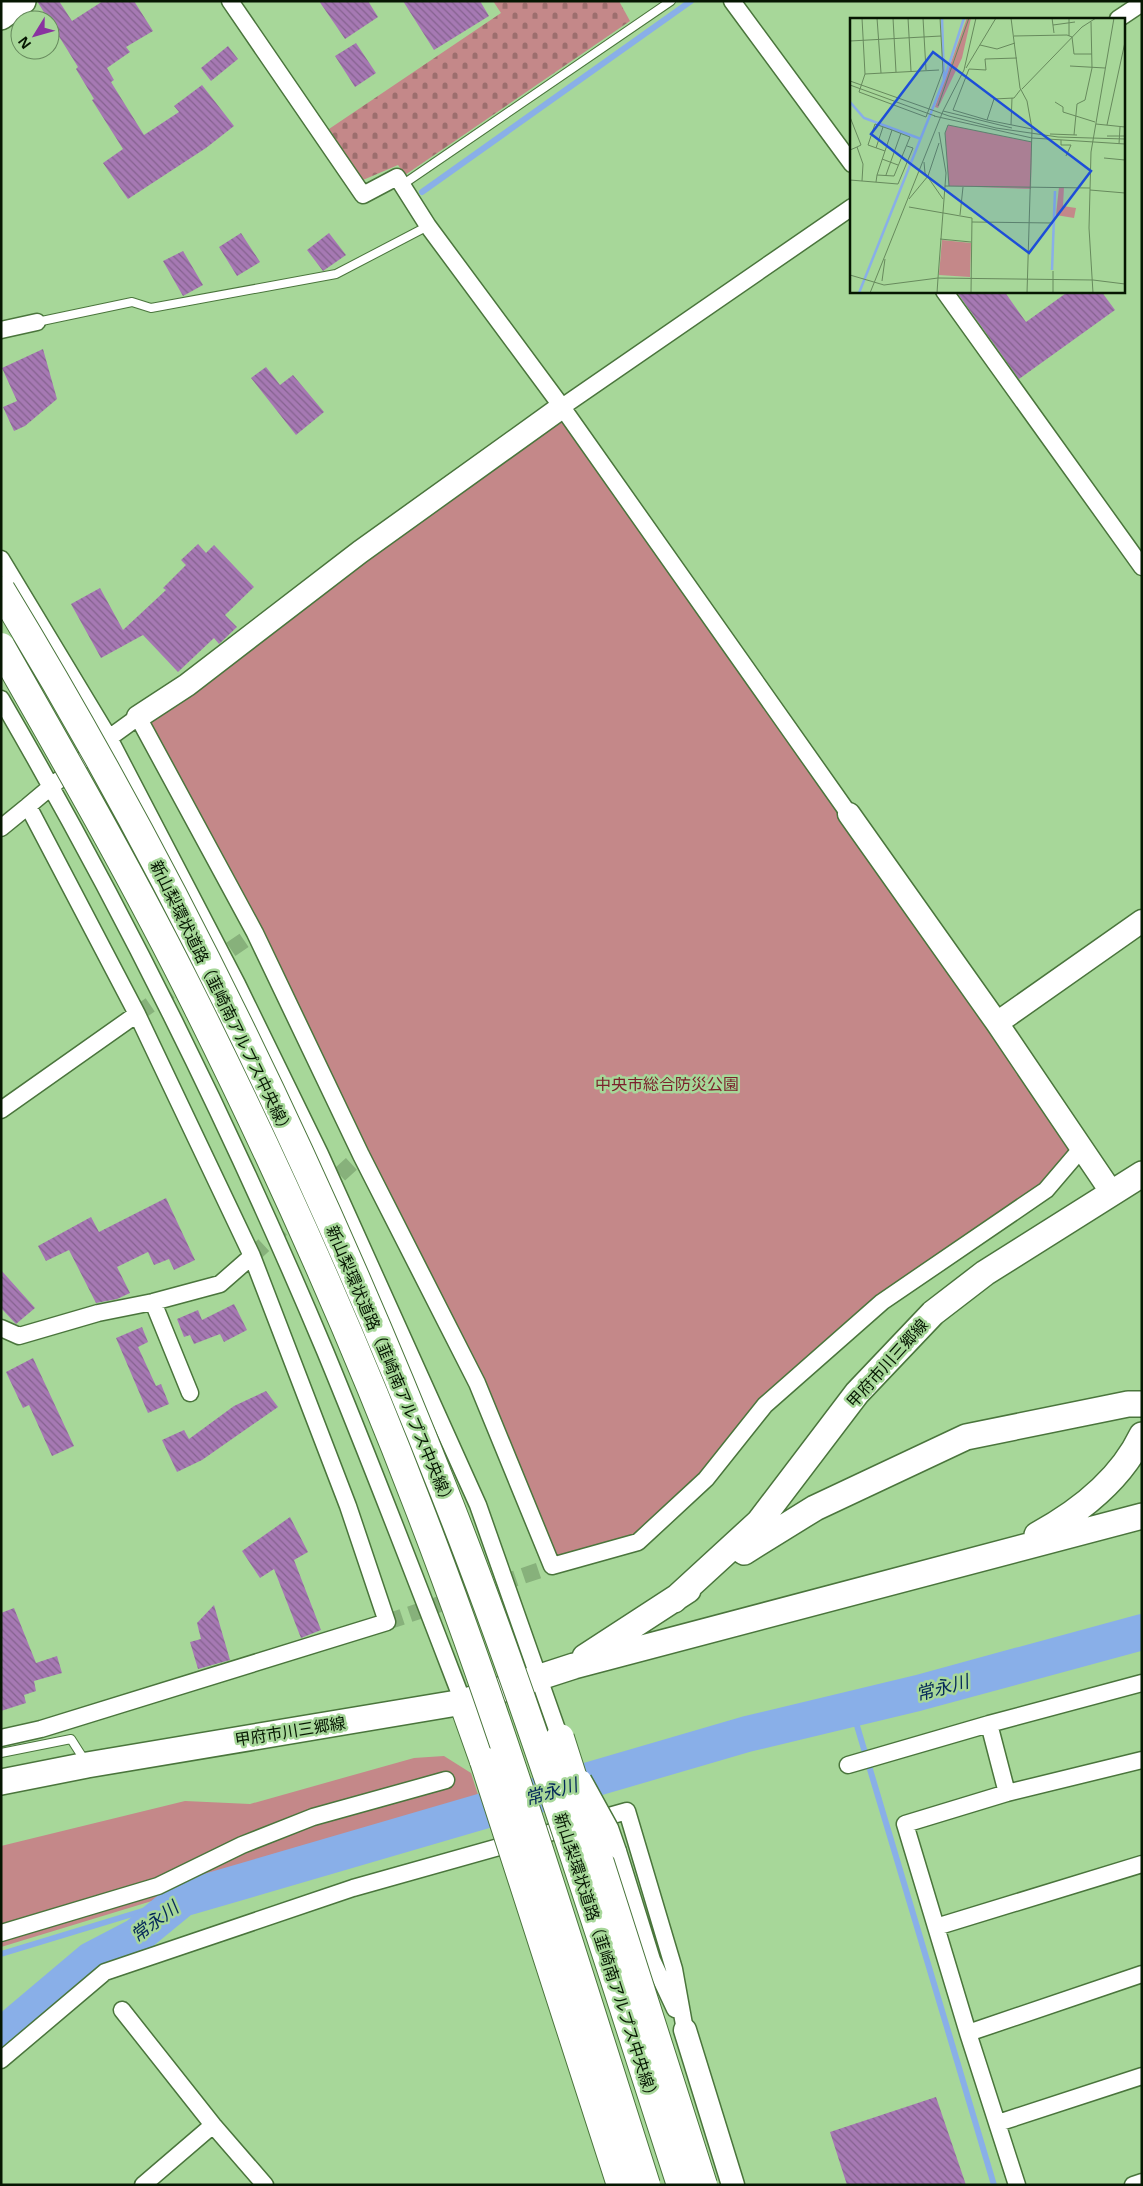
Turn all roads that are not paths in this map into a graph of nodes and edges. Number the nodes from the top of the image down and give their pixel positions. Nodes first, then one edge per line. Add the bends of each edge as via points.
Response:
1 (230, 1) edge
2 (671, 1) edge
3 (732, 1) edge
4 (1142, 3) edge
5 (1120, 18) edge
6 (850, 161) edge
7 (402, 185) junction
8 (850, 208) edge
9 (428, 226) junction
10 (945, 292) edge
11 (37, 322) joint
12 (1, 330) edge
13 (562, 407) junction
14 (1, 559) edge
15 (1142, 567) edge
16 (1, 590) edge
17 (1, 647) edge
18 (1, 699) edge
19 (138, 717) junction
20 (109, 738) junction
21 (52, 785) junction
22 (28, 806) junction
23 (849, 814) joint
24 (1, 828) edge
25 (1142, 920) edge
26 (138, 1014) junction
27 (997, 1023) junction
28 (1, 1110) edge
29 (1081, 1148) junction
30 (1142, 1174) edge
31 (1112, 1193) junction
32 (252, 1256) junction
33 (153, 1302) junction
34 (1, 1328) edge
35 (190, 1393) dead end
36 (1142, 1404) edge
37 (1142, 1435) edge
38 (1142, 1516) edge
39 (1005, 1552) junction
40 (674, 1600) junction
41 (574, 1666) junction
42 (539, 1677) junction
43 (1142, 1682) edge
44 (463, 1702) junction
45 (988, 1724) junction
46 (1, 1738) edge
47 (560, 1738) junction
48 (1, 1752) edge
49 (1142, 1760) edge
50 (87, 1765) junction
51 (848, 1765) dead end
52 (446, 1780) dead end
53 (1, 1782) edge
54 (1007, 1792) junction
55 (1142, 1864) edge
56 (936, 1927) junction
57 (1, 1934) edge
58 (1142, 1974) edge
59 (122, 2010) dead end
60 (685, 2030) junction
61 (968, 2034) junction
62 (1, 2060) edge
63 (1142, 2076) edge
64 (998, 2123) junction
65 (213, 2125) junction
66 (1142, 2182) edge
67 (143, 2185) edge
68 (265, 2185) edge
69 (621, 2185) edge
70 (646, 2185) edge
71 (681, 2185) edge
72 (703, 2185) edge
73 (733, 2185) edge
74 (1017, 2185) edge
75 (1133, 2185) edge

1 - 7 street via 363,195 397,177
2 - 7 lane
3 - 6 street
4 - 5 street
7 - 9 street
8 - 13 street
9 - 11 lane via 336,274 151,308 132,302
9 - 13 street
10 - 15 street
11 - 12 street
13 - 19 street
13 - 23 street
14 - 20 street
16 - 71 highway, 新山梨環状道路（韮崎南アルプス中央線）, bridge via 86,736 220,989 331,1224 394,1369 444,1491 532,1728
17 - 70 highway, 新山梨環状道路（韮崎南アルプス中央線）, bridge via 197,1006 313,1255 371,1391 462,1621
18 - 21 street
19 - 20 street
19 - 29 street via 255,933 361,1154 477,1383 552,1566 638,1542 706,1479 765,1405 882,1302 1046,1190
20 - 21 street
20 - 42 street via 238,984 320,1154 478,1505
21 - 22 street
21 - 44 street via 121,914 228,1133 324,1350
22 - 24 street
22 - 26 street
23 - 27 street
25 - 27 street
26 - 28 street
26 - 32 street
27 - 29 street
29 - 31 street
30 - 31 main road, 甲府市川三郷線
31 - 40 main road, 甲府市川三郷線 via 985,1272 933,1312 856,1393 759,1522
32 - 33 street via 220,1284
32 - 46 street via 348,1506 386,1622 41,1729
33 - 34 street via 98,1313 19,1336
33 - 35 street
36 - 40 main road, 甲府市川三郷線 via 1128,1404 966,1437 815,1508
37 - 39 main road via 1132,1455 1101,1489 1060,1523
38 - 39 main road, 甲府市川三郷線
39 - 41 main road, 甲府市川三郷線
40 - 41 main road, 甲府市川三郷線 via 602,1644
41 - 42 main road, 甲府市川三郷線
42 - 44 main road, 甲府市川三郷線
42 - 47 street
43 - 45 street
44 - 50 main road, 甲府市川三郷線
44 - 69 highway, bridge
45 - 51 street
45 - 54 street
47 - 60 street, bridge via 610,1828 652,1960
47 - 72 highway, bridge
48 - 50 lane via 71,1739
49 - 54 street
50 - 53 main road, 甲府市川三郷線
52 - 57 street via 313,1817 242,1845 158,1886
54 - 56 street via 905,1824
55 - 56 street
56 - 61 street
58 - 61 street
59 - 65 street
60 - 62 street via 674,1969 627,1810 354,1888 106,1972
60 - 73 street
61 - 64 street
63 - 64 street
64 - 74 street
65 - 67 street
65 - 68 street
66 - 75 street

